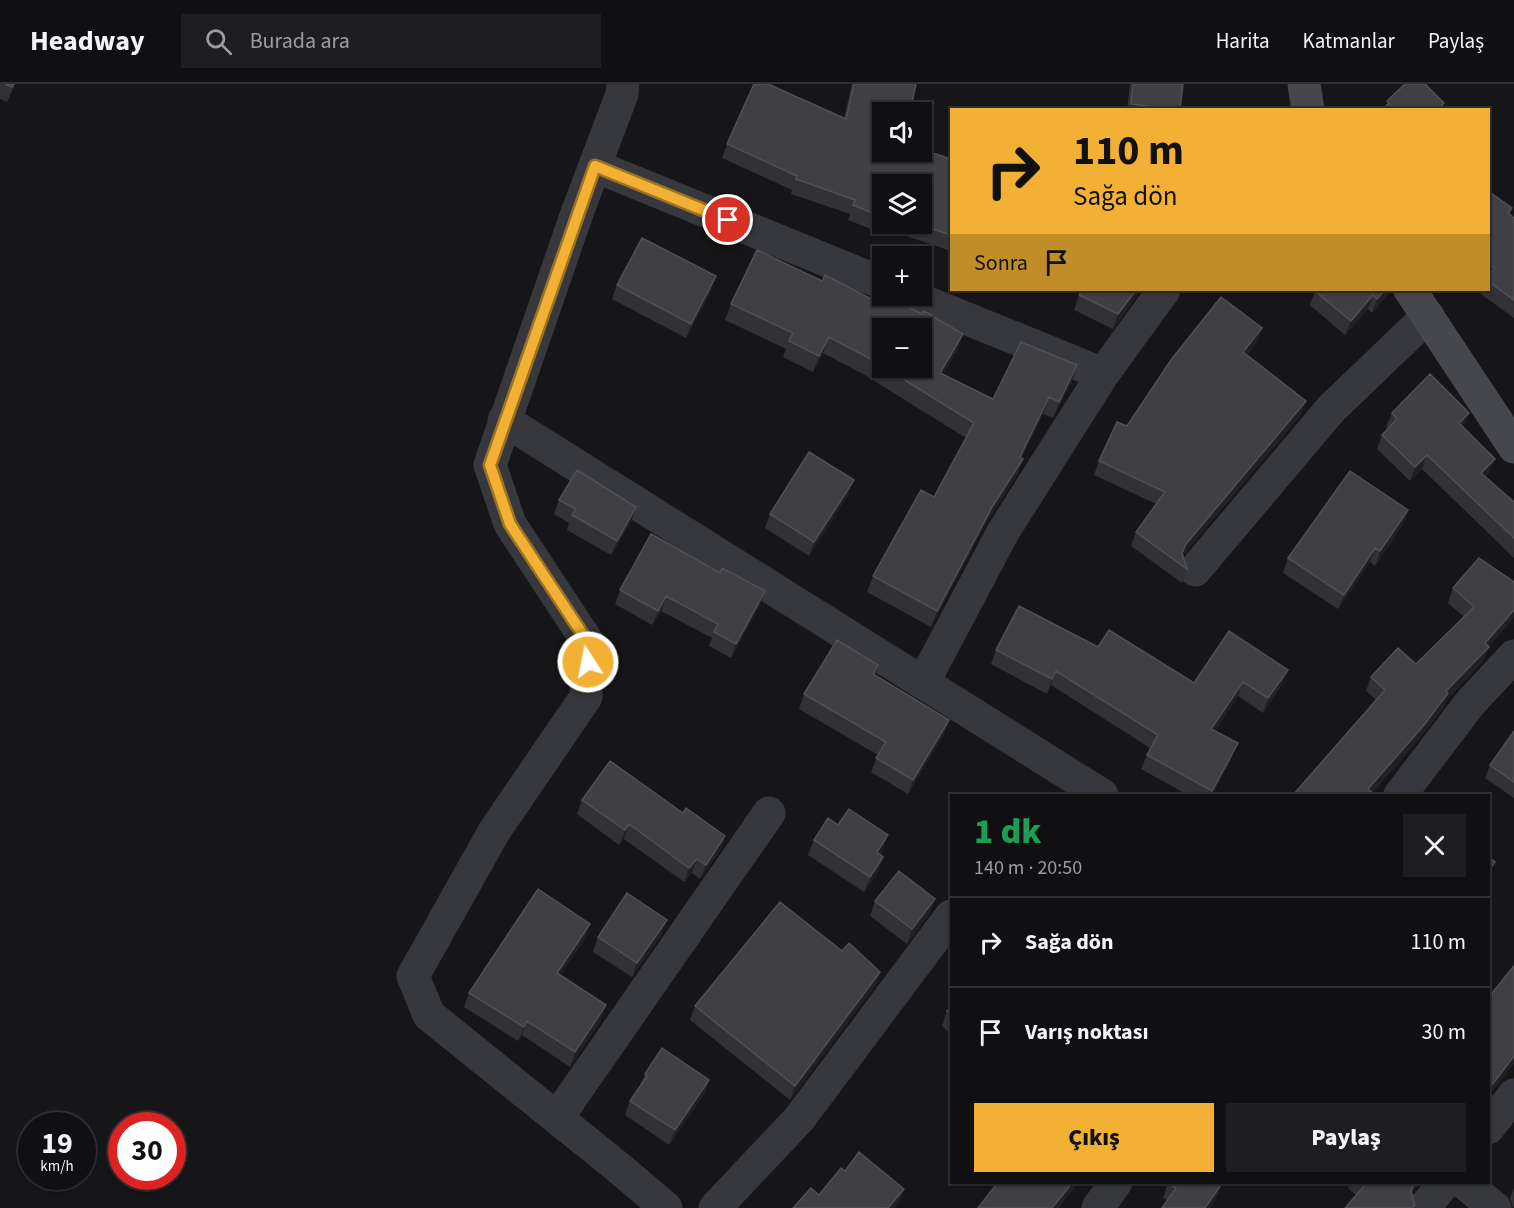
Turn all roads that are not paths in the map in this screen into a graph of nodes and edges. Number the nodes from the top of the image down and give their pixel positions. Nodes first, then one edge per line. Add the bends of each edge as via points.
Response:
1 (622, 84) edge
2 (1304, 84) edge
3 (1308, 108) edge
4 (595, 166) junction
5 (872, 280) edge
6 (1163, 291) edge
7 (1411, 291) edge
8 (932, 305) edge
9 (1428, 316) junction
10 (1103, 374) junction
11 (504, 420) junction
12 (1514, 447) edge
13 (1195, 570) dead end
14 (1514, 656) edge
15 (923, 683) junction
16 (1100, 794) edge
17 (1401, 794) edge
18 (769, 813) dead end
19 (950, 917) edge
20 (1513, 1098) edge
21 (557, 1118) junction
22 (1490, 1126) edge
23 (1115, 1184) edge
24 (1443, 1184) edge
25 (1465, 1184) edge
26 (666, 1208) edge
27 (715, 1208) edge
28 (1098, 1208) edge
29 (1424, 1208) edge
30 (1495, 1208) edge

1 - 4 street via 622,94
2 - 3 street
4 - 5 street
4 - 11 street
6 - 10 street
7 - 9 street
8 - 10 street
9 - 12 street
9 - 13 street via 1331,409
10 - 15 street via 1003,532
11 - 15 street
11 - 21 street via 490,465 510,524 589,644 586,697 495,830 412,976 429,1015
14 - 17 street via 1471,702
15 - 16 street
18 - 21 street
19 - 27 street via 799,1119
20 - 22 street
21 - 26 street
23 - 28 street
24 - 29 street
25 - 30 street

